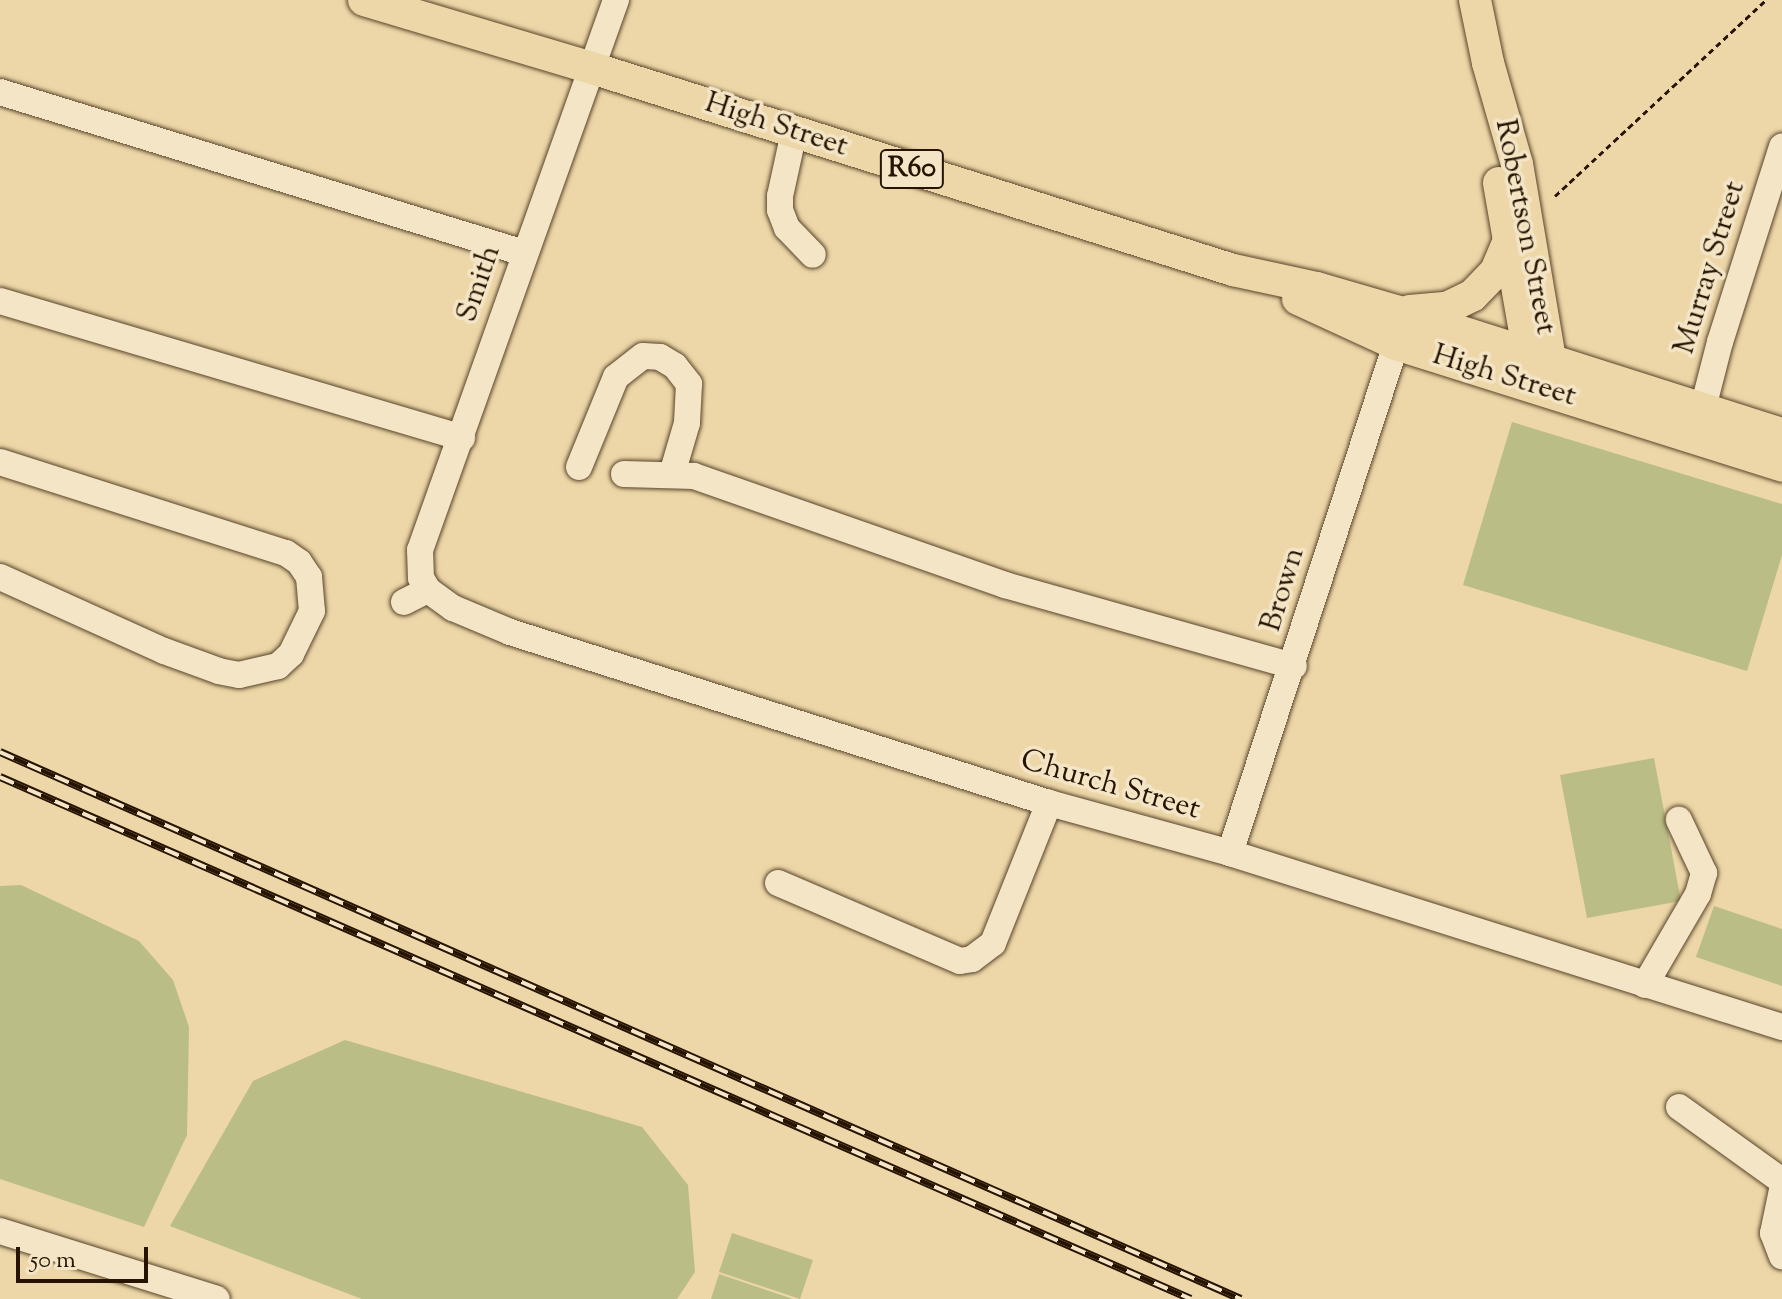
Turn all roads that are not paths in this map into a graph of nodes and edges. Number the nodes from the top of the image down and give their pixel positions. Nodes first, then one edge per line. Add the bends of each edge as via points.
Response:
1 (364, 0) edge
2 (616, 0) edge
3 (1475, 0) edge
4 (1488, 63) junction
5 (592, 68) junction
6 (0, 92) edge
7 (794, 132) junction
8 (1782, 147) edge
9 (1509, 241) junction
10 (524, 253) junction
11 (813, 255) dead end
12 (1233, 270) junction
13 (0, 301) edge
14 (1399, 312) junction
15 (1396, 344) junction
16 (1542, 373) junction
17 (1703, 408) junction
18 (1782, 434) edge
19 (462, 438) junction
20 (0, 462) edge
21 (1782, 466) edge
22 (579, 467) dead end
23 (624, 474) dead end
24 (672, 474) junction
25 (0, 577) edge
26 (428, 590) junction
27 (404, 602) dead end
28 (1294, 666) junction
29 (1049, 803) junction
30 (1679, 820) dead end
31 (1230, 853) junction
32 (778, 883) dead end
33 (1645, 985) junction
34 (1782, 1027) edge
35 (1679, 1107) dead end
36 (1782, 1181) edge
37 (1782, 1190) edge
38 (0, 1231) edge
39 (1782, 1256) edge
40 (202, 1297) edge

1 - 5 main road, High Street / R60
2 - 5 street, Smith
3 - 4 main road, Robertson Street
4 - 9 main road, Robertson Street via 1493,146
4 - 16 main road, Robertson Street via 1517,164
5 - 7 main road, High Street / R60
5 - 10 street, Smith
6 - 10 street
7 - 11 street via 780,210 797,242
7 - 12 main road, High Street / R60
8 - 17 street, Murray Street
9 - 14 main road via 1496,271 1472,296 1447,308
9 - 16 main road, Robertson Street
10 - 19 street, Smith
12 - 14 main road, High Street / R60
12 - 15 main road, High Street / R60
13 - 19 street
14 - 16 main road, High Street / R60
15 - 16 main road, High Street / R60
15 - 28 street, Brown
16 - 17 main road, High Street
16 - 21 main road, High Street
17 - 18 main road, High Street
19 - 26 street, Smith via 420,550 421,578
20 - 25 street via 286,553 309,577 312,611 291,654 278,666 239,675 164,651
22 - 24 street via 616,377 643,356 660,357 675,366 690,393
23 - 24 street
24 - 28 street via 770,500 1005,585
26 - 27 street
26 - 29 street, Church Street via 453,608 510,632
28 - 31 street, Brown
29 - 31 street, Church Street
29 - 32 street via 993,943 972,959 960,961
30 - 33 street via 1704,873 1698,894
31 - 33 street, Church Street
33 - 34 street, Church Street
35 - 36 street
37 - 39 street via 1773,1233
38 - 40 street

